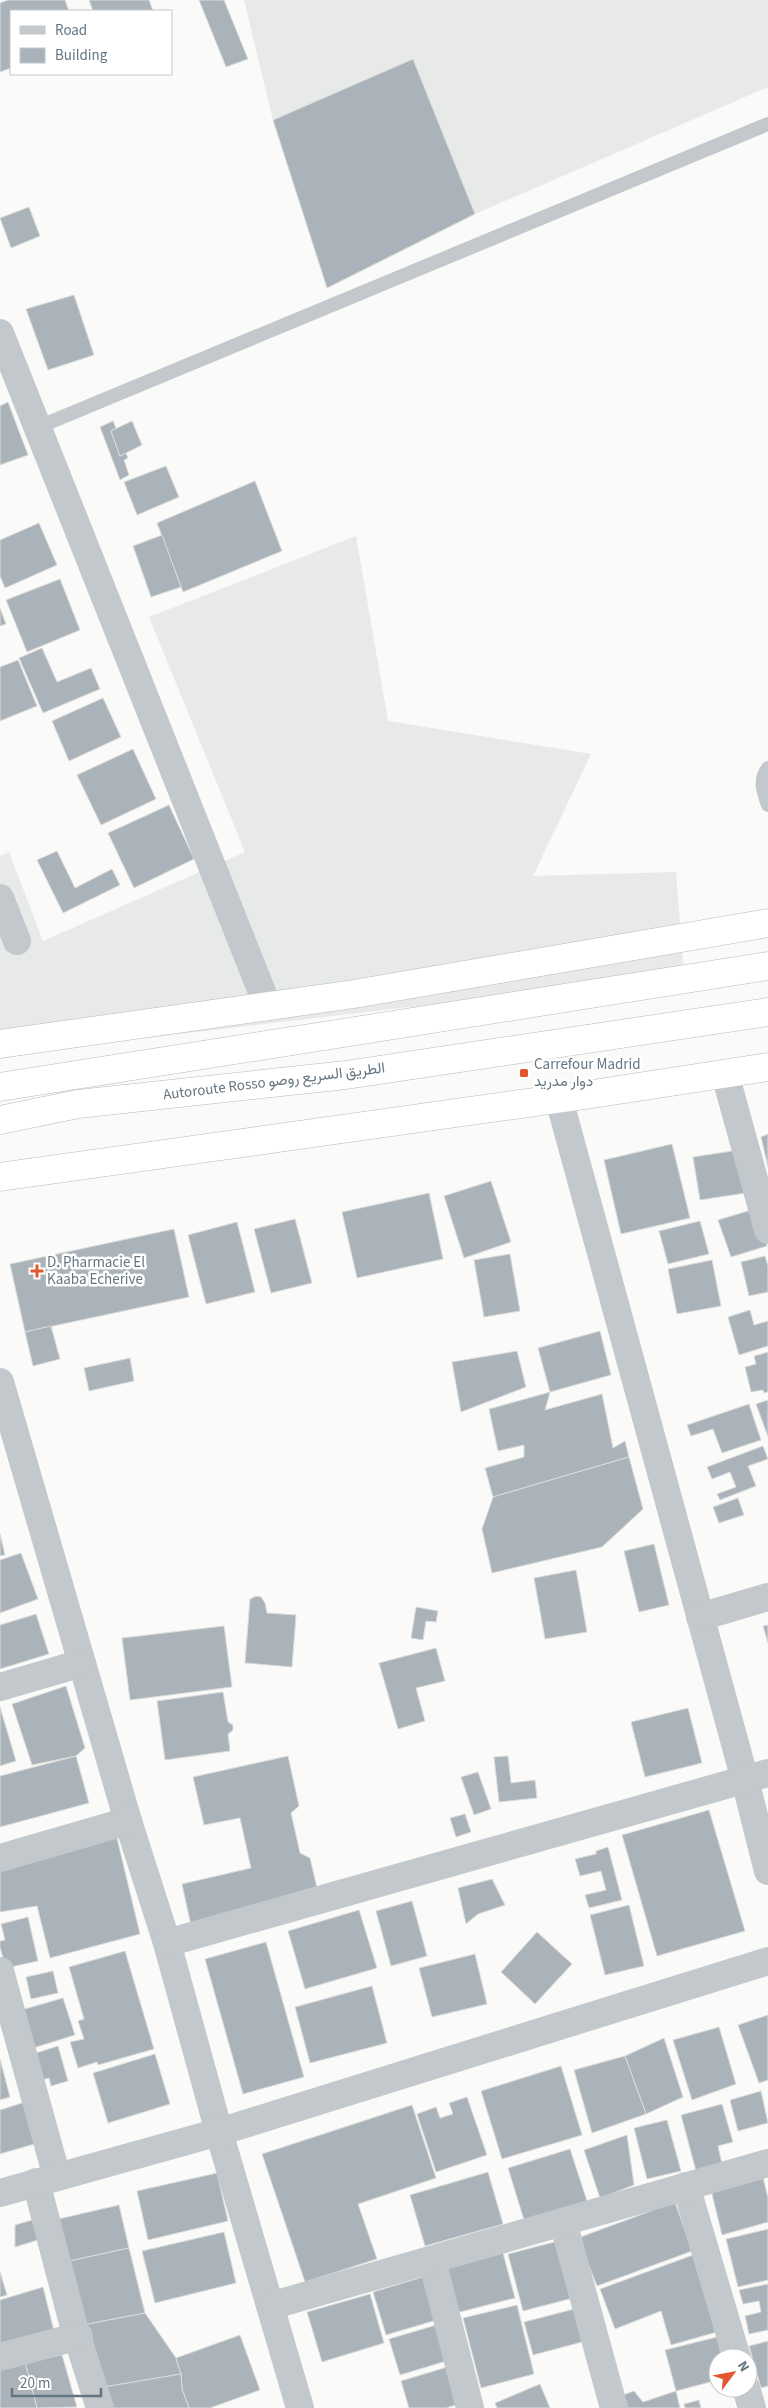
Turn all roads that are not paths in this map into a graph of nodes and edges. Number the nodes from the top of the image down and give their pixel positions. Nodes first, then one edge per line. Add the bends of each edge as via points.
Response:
1 (768, 124) edge
2 (0, 334) edge
3 (36, 428) junction
4 (768, 768) edge
5 (768, 804) edge
6 (0, 898) edge
7 (768, 923) edge
8 (17, 941) dead end
9 (768, 966) edge
10 (268, 1007) junction
11 (768, 1012) edge
12 (0, 1044) edge
13 (768, 1067) edge
14 (725, 1074) junction
15 (0, 1088) edge
16 (559, 1099) junction
17 (0, 1120) edge
18 (0, 1177) edge
19 (768, 1230) edge
20 (0, 1382) edge
21 (768, 1598) edge
22 (700, 1617) junction
23 (82, 1663) junction
24 (0, 1687) edge
25 (757, 1776) edge
26 (128, 1821) junction
27 (0, 1858) edge
28 (768, 1871) edge
29 (167, 1943) junction
30 (768, 1961) edge
31 (0, 1971) edge
32 (219, 2132) junction
33 (768, 2162) edge
34 (47, 2180) junction
35 (686, 2186) junction
36 (0, 2192) edge
37 (564, 2222) junction
38 (432, 2260) junction
39 (270, 2306) junction
40 (79, 2336) junction
41 (734, 2348) edge
42 (0, 2357) edge
43 (100, 2408) edge
44 (300, 2408) edge
45 (470, 2408) edge
46 (614, 2408) edge

1 - 3 lane
2 - 3 street
3 - 10 street
4 - 5 lane via 762,776 763,793
6 - 8 street
7 - 10 highway
9 - 15 highway
10 - 12 highway
11 - 17 highway, Autoroute Rosso الطريق السريع روصو via 346,1075 78,1104
13 - 14 highway
14 - 16 highway
14 - 19 street
16 - 18 highway
16 - 22 street
20 - 23 street
21 - 22 street
22 - 25 street
23 - 24 street
23 - 26 street
25 - 28 street
25 - 29 street
26 - 27 street
26 - 29 street
29 - 32 street
30 - 32 street
31 - 34 street
32 - 34 street
32 - 39 street
33 - 35 street
34 - 36 street
34 - 40 street via 74,2327
35 - 37 street
35 - 41 street
37 - 38 street
37 - 46 street
38 - 39 street
38 - 45 street
39 - 44 street
40 - 42 street
40 - 43 street

